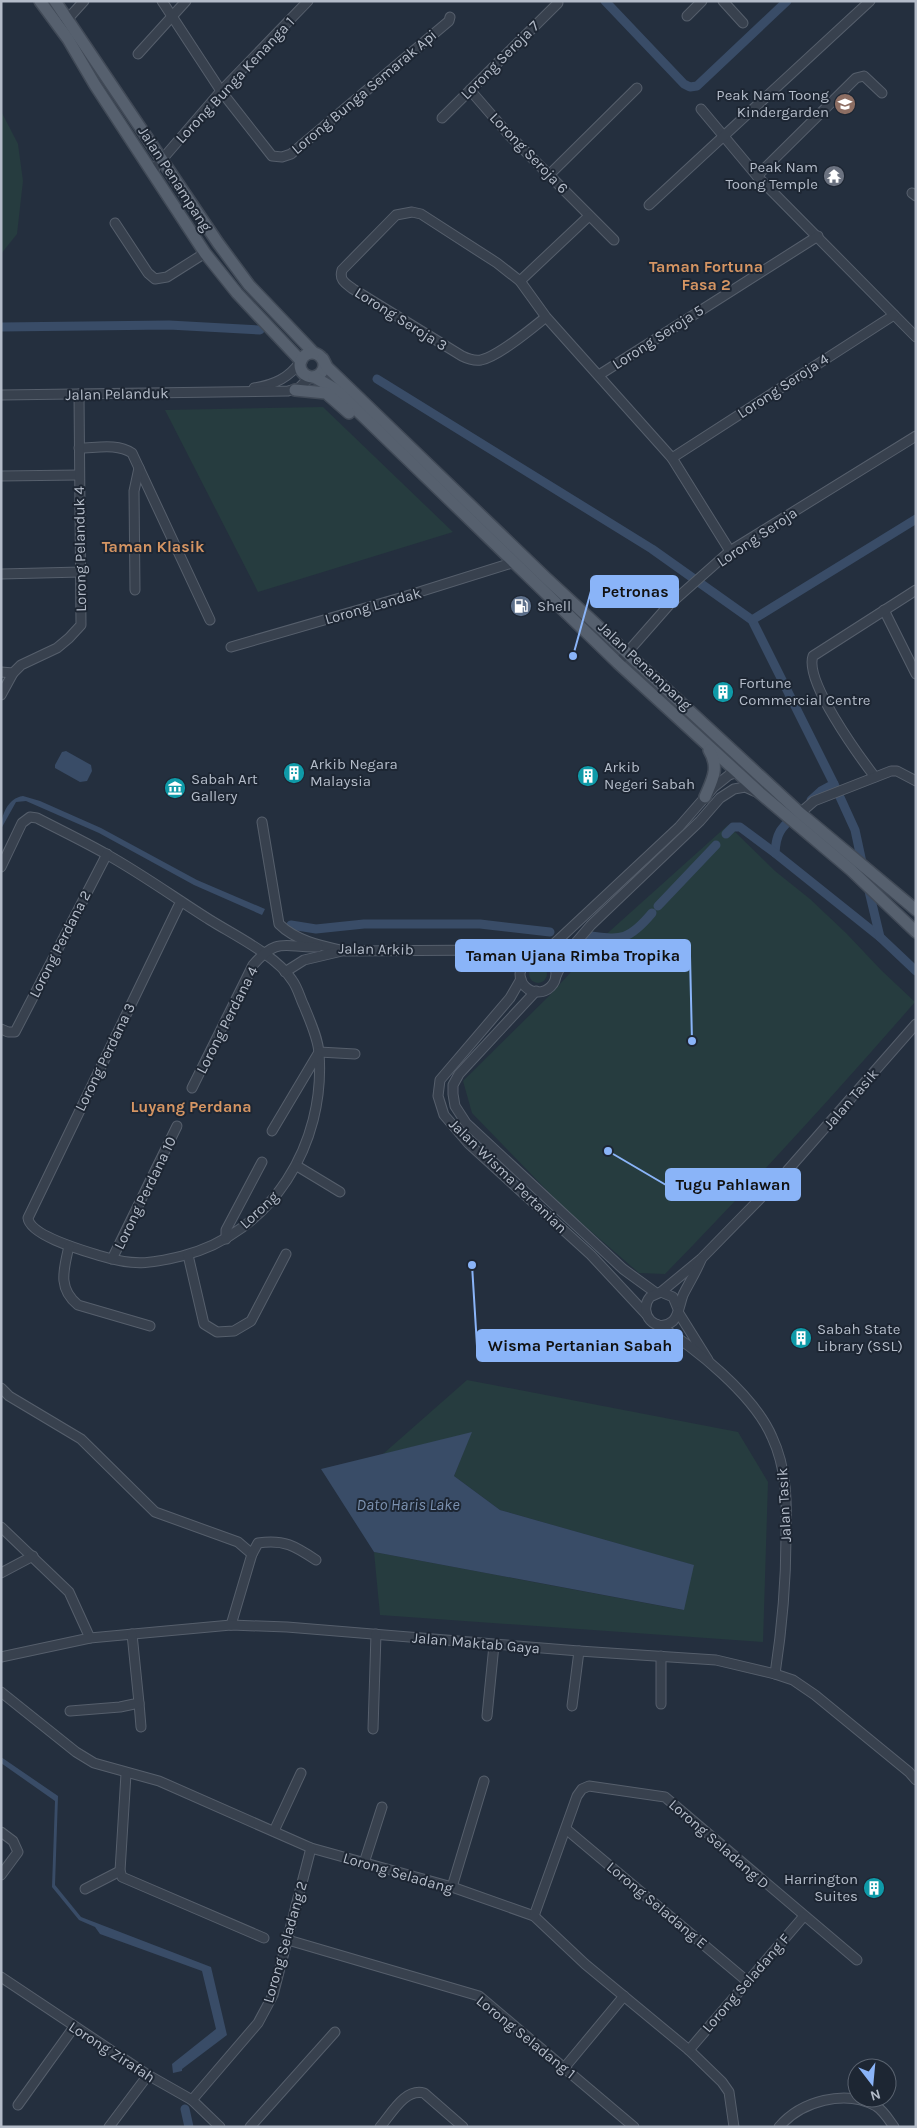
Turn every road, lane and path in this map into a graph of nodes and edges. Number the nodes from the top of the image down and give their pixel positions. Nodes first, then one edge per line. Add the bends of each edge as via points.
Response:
1 (40, 1) edge
2 (56, 1) edge
3 (84, 1) edge
4 (162, 1) edge
5 (186, 1) edge
6 (308, 1) edge
7 (702, 1) edge
8 (723, 1) edge
9 (870, 1) edge
10 (558, 3) dead end
11 (172, 16) junction
12 (687, 16) dead end
13 (450, 17) dead end
14 (68, 19) junction
15 (744, 22) dead end
16 (59, 27) junction
17 (138, 54) dead end
18 (637, 88) dead end
19 (470, 90) junction
20 (221, 91) junction
21 (882, 93) dead end
22 (702, 108) dead end
23 (442, 118) dead end
24 (724, 135) junction
25 (162, 160) junction
26 (153, 170) junction
27 (549, 175) junction
28 (757, 176) junction
29 (649, 206) dead end
30 (588, 216) junction
31 (115, 223) dead end
32 (818, 236) junction
33 (614, 240) dead end
34 (206, 253) junction
35 (520, 281) junction
36 (894, 315) junction
37 (546, 317) junction
38 (916, 337) edge
39 (308, 349) junction
40 (323, 359) junction
41 (300, 361) junction
42 (599, 375) junction
43 (312, 377) junction
44 (295, 390) junction
45 (232, 393) junction
46 (79, 394) junction
47 (1, 395) edge
48 (916, 436) edge
49 (395, 446) junction
50 (79, 448) junction
51 (672, 458) junction
52 (139, 468) junction
53 (79, 475) junction
54 (1, 476) edge
55 (512, 545) junction
56 (730, 551) junction
57 (515, 562) junction
58 (81, 572) junction
59 (1, 574) edge
60 (546, 578) junction
61 (135, 590) dead end
62 (916, 590) edge
63 (884, 610) junction
64 (210, 620) dead end
65 (230, 647) dead end
66 (627, 652) junction
67 (618, 662) junction
68 (1, 672) edge
69 (12, 673) junction
70 (916, 674) edge
71 (1, 695) edge
72 (701, 739) junction
73 (737, 772) junction
74 (760, 775) junction
75 (875, 778) junction
76 (720, 781) junction
77 (916, 781) edge
78 (705, 797) junction
79 (765, 797) junction
80 (720, 798) junction
81 (800, 813) junction
82 (262, 822) dead end
83 (107, 854) junction
84 (1, 866) edge
85 (181, 901) junction
86 (916, 910) edge
87 (916, 932) edge
88 (324, 946) junction
89 (492, 950) junction
90 (345, 951) junction
91 (264, 953) junction
92 (538, 956) junction
93 (314, 958) junction
94 (285, 972) junction
95 (521, 974) junction
96 (556, 976) junction
97 (292, 979) junction
98 (536, 991) junction
99 (916, 1024) edge
100 (1, 1029) edge
101 (319, 1052) junction
102 (355, 1054) dead end
103 (192, 1088) dead end
104 (177, 1126) dead end
105 (272, 1131) dead end
106 (262, 1162) dead end
107 (297, 1166) junction
108 (340, 1192) dead end
109 (30, 1213) joint
110 (226, 1239) junction
111 (69, 1246) junction
112 (286, 1254) dead end
113 (188, 1255) junction
114 (112, 1259) junction
115 (702, 1260) junction
116 (658, 1292) junction
117 (678, 1310) junction
118 (646, 1314) junction
119 (656, 1324) junction
120 (150, 1326) dead end
121 (708, 1360) junction
122 (1, 1388) edge
123 (1, 1527) edge
124 (252, 1554) junction
125 (33, 1556) junction
126 (316, 1560) dead end
127 (1, 1573) edge
128 (231, 1626) junction
129 (132, 1634) junction
130 (376, 1634) junction
131 (90, 1638) junction
132 (494, 1645) junction
133 (579, 1651) junction
134 (660, 1656) junction
135 (1, 1657) edge
136 (775, 1674) junction
137 (1, 1692) edge
138 (138, 1703) junction
139 (661, 1704) dead end
140 (572, 1706) dead end
141 (70, 1711) dead end
142 (487, 1716) dead end
143 (141, 1727) dead end
144 (373, 1728) dead end
145 (301, 1773) dead end
146 (126, 1774) junction
147 (916, 1780) edge
148 (484, 1781) dead end
149 (382, 1807) dead end
150 (566, 1829) junction
151 (274, 1831) junction
152 (1, 1832) edge
153 (311, 1848) junction
154 (364, 1863) junction
155 (120, 1871) junction
156 (1, 1875) edge
157 (452, 1887) junction
158 (84, 1889) dead end
159 (534, 1916) junction
160 (804, 1916) junction
161 (264, 1938) dead end
162 (288, 1940) junction
163 (856, 1960) dead end
164 (2, 1980) edge
165 (748, 1982) junction
166 (624, 1996) junction
167 (74, 2027) junction
168 (335, 2032) dead end
169 (689, 2050) junction
170 (565, 2067) junction
171 (148, 2076) junction
172 (192, 2100) junction
173 (18, 2105) dead end
174 (109, 2127) edge
175 (220, 2127) edge
176 (250, 2127) edge
177 (380, 2127) edge
178 (463, 2127) edge
179 (634, 2127) edge
180 (734, 2127) edge
181 (779, 2127) edge
182 (894, 2127) edge

1 - 16 main road, Jalan Penampang
2 - 14 main road, Jalan Penampang
3 - 14 street
4 - 11 street
5 - 11 street
6 - 20 street, Lorong Bunga Kenanga 1
7 - 12 street
8 - 15 street
9 - 24 street
10 - 19 street, Lorong Seroja 7
11 - 17 street
11 - 20 street
13 - 20 street, Lorong Bunga Semarak Api via 291,154 282,157 272,156
14 - 16 street
14 - 25 main road, Jalan Penampang
16 - 26 main road, Jalan Penampang
18 - 27 street
19 - 23 street, Lorong Seroja 7
19 - 27 street, Lorong Seroja 6 via 509,136
20 - 25 street, Lorong Bunga Kenanga 1
21 - 28 street via 864,76 856,78
22 - 24 street
24 - 28 street
24 - 29 street
25 - 26 street, Lorong Bunga Kenanga 1
25 - 39 main road, Jalan Penampang via 249,285
26 - 34 main road, Jalan Penampang
27 - 30 street, Lorong Seroja 6
28 - 32 street
30 - 33 street, Lorong Seroja 6
30 - 35 street
31 - 34 street via 151,277 167,277
32 - 36 street
32 - 42 street, Lorong Seroja 5
34 - 41 main road, Jalan Penampang via 237,293
35 - 37 street, Lorong Seroja 3
35 - 37 street, Lorong Seroja 3 via 421,214 412,212 396,215 340,274 341,280 353,289 475,361 489,357 523,336
36 - 38 street
36 - 51 street, Lorong Seroja 4
37 - 42 street, Lorong Seroja 3
39 - 40 main road, Jalan Penampang
39 - 41 main road
40 - 43 main road via 325,366 322,372
40 - 55 main road, Jalan Penampang via 327,367
41 - 43 main road, Jalan Penampang via 302,371
41 - 45 street, Jalan Pelanduk via 293,372 274,383
42 - 51 street, Lorong Seroja 3
43 - 44 street
43 - 49 main road, Jalan Penampang via 335,389
44 - 45 street, Jalan Pelanduk
44 - 49 main road via 326,393 366,428
45 - 46 street, Jalan Pelanduk
46 - 47 street, Jalan Pelanduk
46 - 50 street, Lorong Pelanduk 4
48 - 56 street, Lorong Seroja
49 - 57 main road, Jalan Penampang
50 - 52 street via 125,448 132,452
50 - 53 street, Lorong Pelanduk 4
51 - 56 street, Lorong Seroja 3
52 - 61 street via 134,491
52 - 64 street
53 - 54 street
53 - 58 street, Lorong Pelanduk 4
55 - 57 main road
55 - 60 main road, Jalan Penampang
56 - 66 street, Lorong Seroja via 684,592
57 - 60 main road
57 - 65 street, Lorong Landak
57 - 67 main road, Jalan Penampang
58 - 59 street
58 - 69 street, Lorong Pelanduk 4 via 81,625 56,648 21,665
60 - 66 main road, Jalan Penampang
62 - 63 street
63 - 70 street
63 - 75 street via 813,656 811,662 819,687 843,734
66 - 67 street, Lorong Seroja
66 - 74 main road, Jalan Penampang
67 - 72 main road, Jalan Penampang
68 - 69 street
69 - 71 street, Lorong Pelanduk 4
72 - 73 main road, Jalan Penampang
72 - 78 main road via 712,756 716,772
73 - 74 main road
73 - 76 street
73 - 79 main road, Jalan Penampang
74 - 81 main road, Jalan Penampang
75 - 77 street via 897,771
75 - 81 street via 814,801
76 - 78 street
76 - 80 street via 727,780 732,785
78 - 92 street via 679,828
79 - 80 street via 745,787 734,789
79 - 87 main road, Jalan Penampang via 851,870
80 - 96 street via 591,925 573,945
81 - 86 main road, Jalan Penampang
82 - 88 street, Jalan Arkib via 279,924 300,938
83 - 84 street, Lorong via 30,817 22,823
83 - 85 street, Lorong
83 - 100 street, Lorong Perdana 2 via 15,1032
85 - 91 street, Lorong
85 - 109 street, Lorong Perdana 3
88 - 90 street, Jalan Arkib
88 - 91 street via 276,945
89 - 90 street, Jalan Arkib
89 - 92 street, Jalan Arkib via 520,949
89 - 95 street, Jalan Arkib via 515,956 520,963
90 - 93 street
91 - 94 street, Lorong
91 - 103 street, Lorong Perdana 4 via 253,965
92 - 95 street via 526,961
92 - 96 street via 554,965
93 - 94 street via 304,960
93 - 97 street
94 - 97 street, Lorong
95 - 98 street via 527,987
95 - 118 street, Jalan Wisma Pertanian via 504,1005 445,1072 438,1088 441,1106 448,1120 469,1144 591,1256
96 - 98 street via 551,986
97 - 101 street, Lorong via 310,1020
98 - 116 street, Jalan Wisma Pertanian via 459,1074 454,1085 455,1106 466,1123 496,1152 628,1273
99 - 115 street, Jalan Tasik via 794,1164
101 - 102 street
101 - 105 street
101 - 107 street, Lorong via 316,1108 311,1133
104 - 114 street, Lorong Perdana 10
106 - 110 street via 226,1230
107 - 108 street
107 - 110 street, Lorong via 261,1213
109 - 111 street, Lorong via 29,1223 33,1228
110 - 113 street, Lorong
111 - 114 street, Lorong
111 - 120 street via 62,1278 71,1300 78,1305
112 - 113 street via 251,1321 234,1331 217,1332 204,1324
113 - 114 street, Lorong via 156,1263 128,1264
115 - 116 street, Jalan Tasik
115 - 117 street, Jalan Tasik
116 - 117 street via 673,1297
116 - 118 street via 646,1303
117 - 119 street via 668,1324
117 - 121 street, Jalan Tasik
118 - 119 street
119 - 121 street, Jalan Tasik
121 - 136 street, Jalan Tasik via 763,1420 781,1460 787,1502 786,1569 784,1617
122 - 124 street via 81,1439 155,1512 238,1542
123 - 125 street
124 - 126 street via 258,1543 278,1541
124 - 128 street
125 - 127 street
125 - 131 street via 68,1592
128 - 129 street, Jalan Maktab Gaya
128 - 130 street, Jalan Maktab Gaya
129 - 131 street, Jalan Maktab Gaya
129 - 138 street
130 - 132 street, Jalan Maktab Gaya
130 - 144 street
131 - 135 street, Jalan Maktab Gaya
132 - 133 street, Jalan Maktab Gaya
132 - 142 street
133 - 134 street, Jalan Maktab Gaya
133 - 140 street
134 - 136 street, Jalan Maktab Gaya via 716,1660
134 - 139 street
136 - 147 street, Jalan Maktab Gaya via 793,1680 815,1695
137 - 146 street, Lorong Seladang via 76,1752 94,1763
138 - 141 street via 120,1708
138 - 143 street
145 - 151 street
146 - 151 street, Lorong Seladang via 159,1782
146 - 155 street
148 - 157 street
149 - 154 street
150 - 159 street, Lorong Seladang D
150 - 160 street, Lorong Seladang D via 577,1796 589,1786 665,1797
150 - 165 street, Lorong Seladang E
151 - 153 street, Lorong Seladang
152 - 156 street via 12,1841 18,1852
153 - 154 street, Lorong Seladang
153 - 162 street, Lorong Seladang 2
154 - 157 street, Lorong Seladang
155 - 158 street
155 - 161 street via 122,1877
157 - 159 street, Lorong Seladang
159 - 166 street, Lorong Seladang
160 - 163 street, Lorong Seladang D
160 - 165 street, Lorong Seladang F
162 - 170 street, Lorong Seladang 1 via 479,1996
162 - 172 street, Lorong Seladang 2 via 273,1995 258,2023
164 - 167 street, Lorong Zirafah
165 - 169 street, Lorong Seladang F
166 - 169 street, Lorong Seladang
166 - 170 street
167 - 171 street, Lorong Zirafah
167 - 173 street
168 - 176 street
169 - 180 street, Lorong Seladang via 728,2092
170 - 179 street, Lorong Seladang 1
171 - 172 street, Lorong Zirafah
171 - 174 street
172 - 175 street, Lorong Zirafah
177 - 178 street via 408,2094 418,2091 424,2092
181 - 182 street via 813,2103 828,2099 846,2099 876,2106

